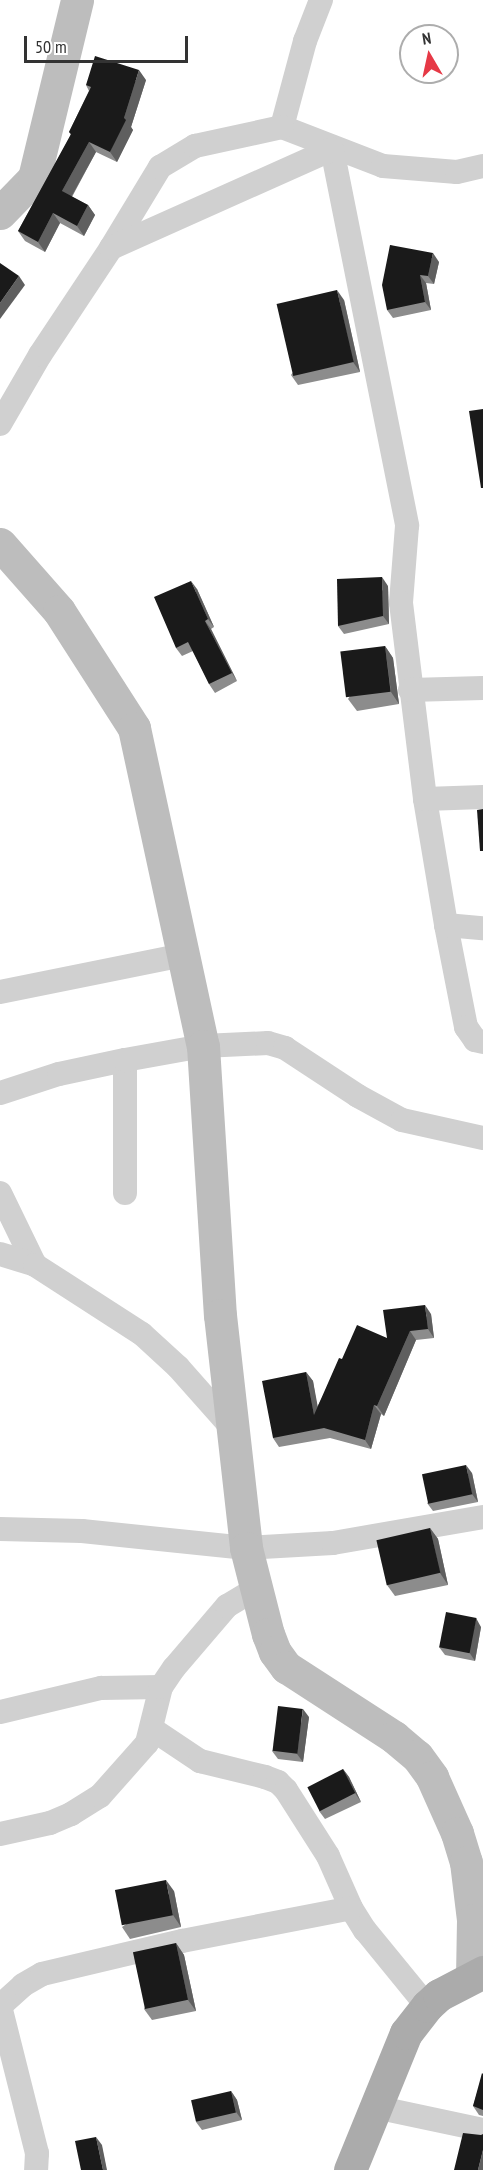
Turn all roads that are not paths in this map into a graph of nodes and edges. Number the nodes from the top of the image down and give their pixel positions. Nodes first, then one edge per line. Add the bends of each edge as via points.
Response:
1 (77, 0) edge
2 (321, 0) edge
3 (282, 127) junction
4 (332, 149) junction
5 (483, 166) edge
6 (0, 213) edge
7 (111, 248) junction
8 (0, 424) edge
9 (0, 544) edge
10 (483, 688) edge
11 (410, 690) junction
12 (483, 797) edge
13 (425, 799) junction
14 (446, 925) junction
15 (483, 928) edge
16 (183, 955) junction
17 (0, 992) edge
18 (483, 1042) edge
19 (203, 1046) junction
20 (125, 1060) junction
21 (0, 1093) edge
22 (483, 1138) edge
23 (0, 1193) edge
24 (125, 1193) dead end
25 (0, 1254) edge
26 (34, 1265) junction
27 (232, 1428) junction
28 (483, 1516) edge
29 (0, 1529) edge
30 (246, 1548) junction
31 (255, 1589) junction
32 (161, 1687) junction
33 (0, 1712) edge
34 (152, 1730) junction
35 (0, 1834) edge
36 (351, 1908) junction
37 (477, 1974) edge
38 (0, 2006) edge
39 (427, 2006) junction
40 (375, 2107) junction
41 (483, 2130) edge
42 (36, 2170) edge
43 (350, 2170) edge

1 - 6 main road via 34,178
2 - 3 street via 305,41
3 - 4 street
3 - 7 street via 195,146 160,166
4 - 5 street via 383,166 457,172
4 - 7 street
4 - 11 street via 407,526 401,603
7 - 8 street
9 - 16 main road via 59,611 134,728
10 - 11 street
11 - 13 street
12 - 13 street
13 - 14 street
14 - 15 street
14 - 18 street via 466,1028 475,1040
16 - 17 street
16 - 19 main road
19 - 20 street
19 - 22 street via 255,1042 278,1045 402,1120
19 - 27 main road via 220,1315
20 - 21 street via 59,1074
20 - 24 street
23 - 26 street
25 - 26 street
26 - 27 street via 142,1334 178,1366
27 - 30 main road
28 - 30 street via 333,1543
29 - 30 street via 82,1531
30 - 31 main road
31 - 32 street via 227,1606
31 - 37 main road via 275,1652 286,1667 394,1737 417,1756 432,1777 458,1833 466,1862
32 - 33 street via 101,1688
32 - 34 street
34 - 35 street via 147,1743 100,1796 50,1823
34 - 36 street via 200,1761 278,1782 317,1839
36 - 38 street via 182,1941 42,1974 31,1978
36 - 39 street
37 - 39 main road
38 - 42 street via 37,2153
39 - 40 main road via 406,2033
40 - 41 street
40 - 43 main road

